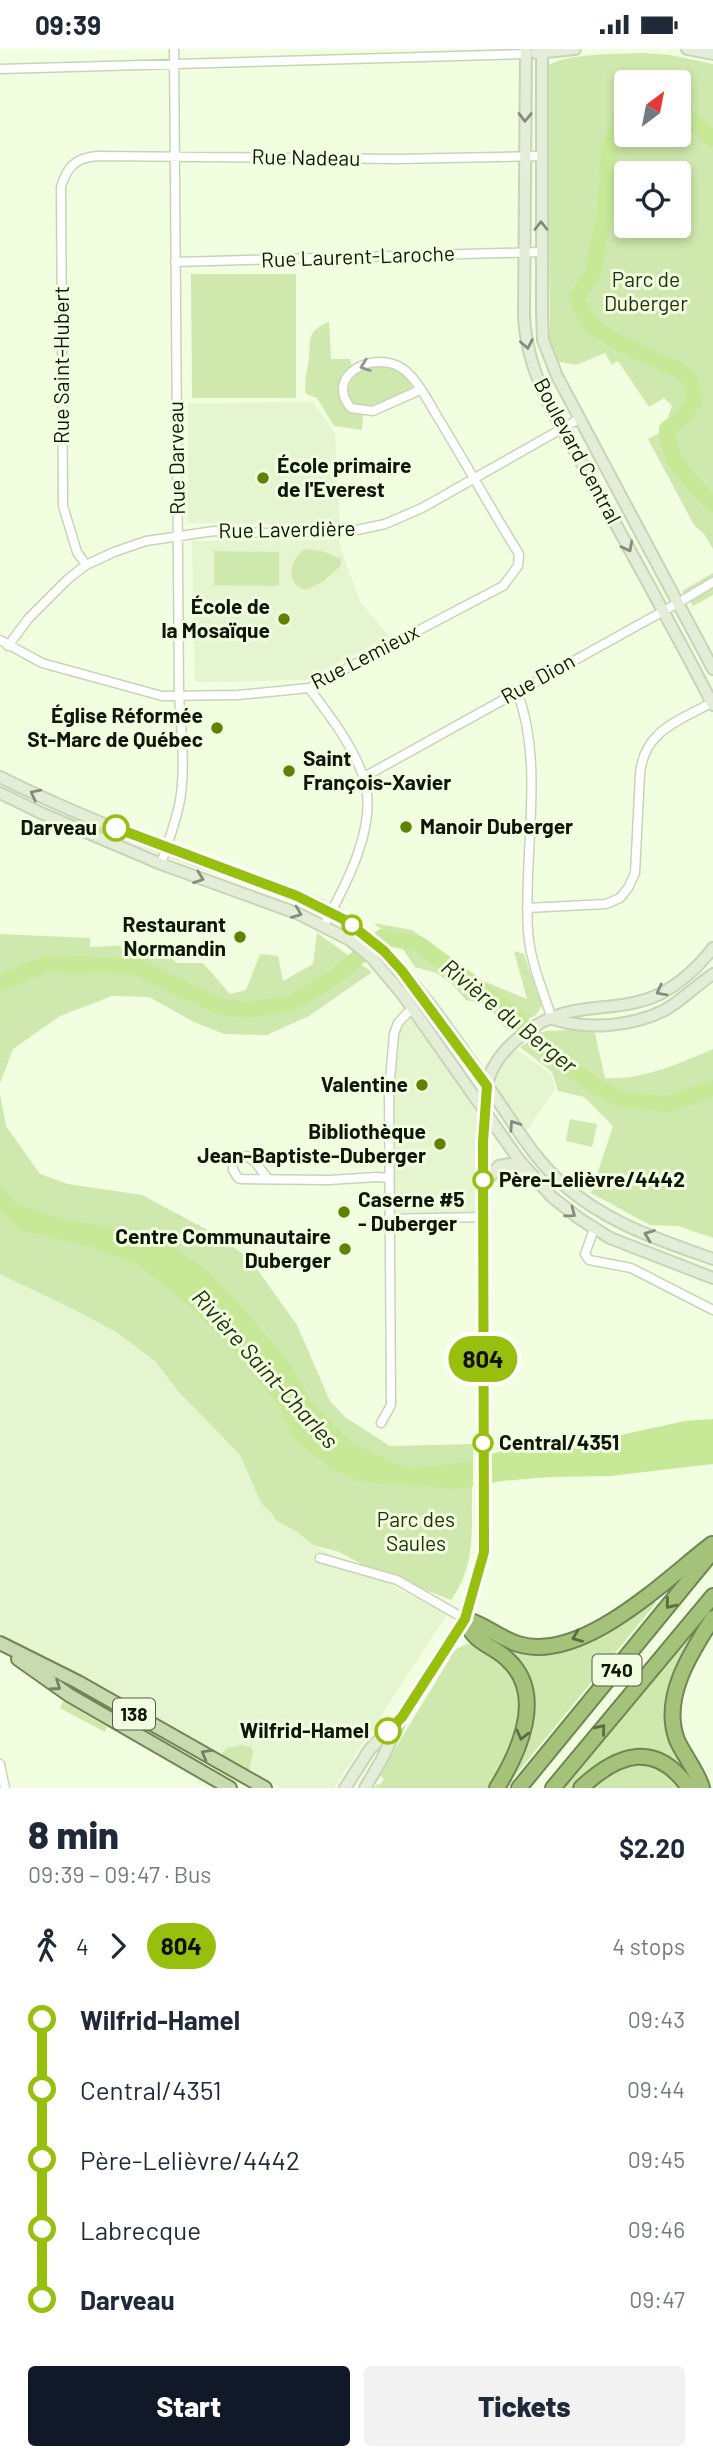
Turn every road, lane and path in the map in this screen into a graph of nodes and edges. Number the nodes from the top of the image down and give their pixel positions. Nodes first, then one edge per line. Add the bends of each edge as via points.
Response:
1 (174, 49) edge
2 (575, 49) edge
3 (687, 49) edge
4 (526, 51) edge
5 (542, 51) edge
6 (713, 54) edge
7 (174, 65) junction
8 (0, 69) edge
9 (525, 156) junction
10 (542, 156) junction
11 (174, 157) junction
12 (73, 162) joint
13 (541, 252) junction
14 (524, 253) junction
15 (175, 262) junction
16 (420, 390) junction
17 (579, 419) junction
18 (561, 429) junction
19 (474, 476) junction
20 (178, 535) junction
21 (86, 565) junction
22 (713, 582) edge
23 (678, 603) junction
24 (663, 611) junction
25 (0, 640) edge
26 (8, 646) junction
27 (713, 669) edge
28 (309, 688) junction
29 (517, 691) junction
30 (179, 695) junction
31 (713, 703) edge
32 (0, 776) edge
33 (364, 777) junction
34 (0, 793) edge
35 (166, 849) junction
36 (161, 864) junction
37 (527, 908) junction
38 (332, 912) junction
39 (324, 925) junction
40 (713, 948) edge
41 (713, 974) edge
42 (412, 1008) junction
43 (552, 1019) junction
44 (487, 1086) junction
45 (485, 1112) junction
46 (531, 1176) junction
47 (389, 1178) junction
48 (268, 1179) dead end
49 (483, 1185) junction
50 (483, 1217) junction
51 (388, 1219) junction
52 (594, 1229) junction
53 (713, 1259) edge
54 (713, 1278) edge
55 (713, 1310) edge
56 (381, 1423) dead end
57 (713, 1543) edge
58 (713, 1551) edge
59 (320, 1557) dead end
60 (713, 1596) edge
61 (713, 1618) edge
62 (465, 1619) junction
63 (0, 1645) edge
64 (402, 1717) junction
65 (0, 1764) edge
66 (5, 1788) edge
67 (230, 1788) edge
68 (265, 1788) edge
69 (345, 1788) edge
70 (365, 1788) edge
71 (497, 1788) edge
72 (519, 1788) edge
73 (553, 1788) edge
74 (581, 1788) edge
75 (689, 1788) edge
76 (702, 1788) edge

1 - 7 street, Rue Darveau
2 - 5 street
3 - 6 street
4 - 5 street
4 - 7 street
4 -> 9 street, Boulevard Central
5 - 10 street, Boulevard Central
7 - 8 street
7 - 11 street, Rue Darveau
9 - 10 street, Rue Nadeau
9 - 11 street, Rue Nadeau
9 - 14 street, Boulevard Central
13 -> 10 street, Boulevard Central
11 - 12 street, Rue Nadeau via 97,156
11 - 15 street, Rue Darveau
12 - 21 street, Rue Saint-Hubert via 61,187 63,506 77,552
13 - 14 street, Rue Laurent-Laroche
13 - 17 street, Boulevard Central via 543,340
14 - 15 street, Rue Laurent-Laroche
14 -> 18 street, Boulevard Central via 525,341
15 - 20 street, Rue Darveau
16 -> 16 street, Rue Lemieux via 399,366 382,362 355,368 343,391 351,408 373,411
16 - 19 street, Rue Lemieux
17 - 18 street, Rue Laverdière
17 - 23 street, Boulevard Central
18 - 19 street, Rue Laverdière
18 -> 24 street, Boulevard Central
19 - 20 street, Rue Laverdière via 422,508 386,524 357,530
19 - 28 street, Rue Lemieux via 519,554 512,577 503,586
20 - 21 street, Rue Laverdière via 146,541
20 - 30 street, Rue Darveau
21 - 26 street, Rue Laverdière via 47,598
22 - 23 street, Rue Dion
23 - 24 street, Rue Dion
23 - 27 street, Boulevard Central
24 - 29 street, Rue Dion
24 - 31 street, Boulevard Central
25 - 26 street, Rue Lemieux
26 - 30 street, Rue Lemieux via 42,663 162,696
28 - 30 street, Rue Lemieux
28 - 33 street
29 - 33 street, Rue Dion
29 - 37 street via 531,754
30 - 35 street, Rue Darveau via 181,794
31 - 37 street via 668,726 647,746 641,759 635,873 620,898 606,904
35 -> 32 street
33 - 38 street via 363,837
34 - 36 street
35 - 36 street, Rue Darveau
35 - 38 street
36 -> 39 street
37 - 43 street via 531,953
38 - 39 street
38 - 44 street via 387,955
39 - 42 street via 376,963
40 -> 43 street via 702,963 660,994 616,1008 566,1013
41 - 43 street via 666,1009 626,1023 584,1025
42 - 45 street
42 - 47 street via 394,1034
43 - 44 street via 510,1045
44 - 45 street
53 -> 44 street via 627,1227 578,1196 542,1163
45 - 46 street
45 - 49 street
46 - 49 street via 503,1165 495,1168
46 -> 52 street
47 - 48 street
47 - 51 street
49 - 50 street
50 - 51 street
50 - 62 street via 484,1552
51 - 56 street via 391,1405
52 - 54 street
52 - 55 street via 585,1249 589,1260 631,1268
57 -> 62 highway via 638,1604 596,1629 558,1644 517,1644
58 -> 72 highway, 740
59 - 62 street via 397,1580
73 -> 60 highway, 740
61 - 76 highway via 685,1666 673,1710 676,1737
62 - 64 street
62 -> 71 highway via 474,1636 510,1660 525,1691 523,1732
63 -> 67 main road, 138 via 69,1695
68 -> 63 main road, 138 via 78,1682
64 - 69 street via 370,1749
64 - 70 street
65 - 66 street
74 - 75 highway via 616,1761 636,1756 658,1759

